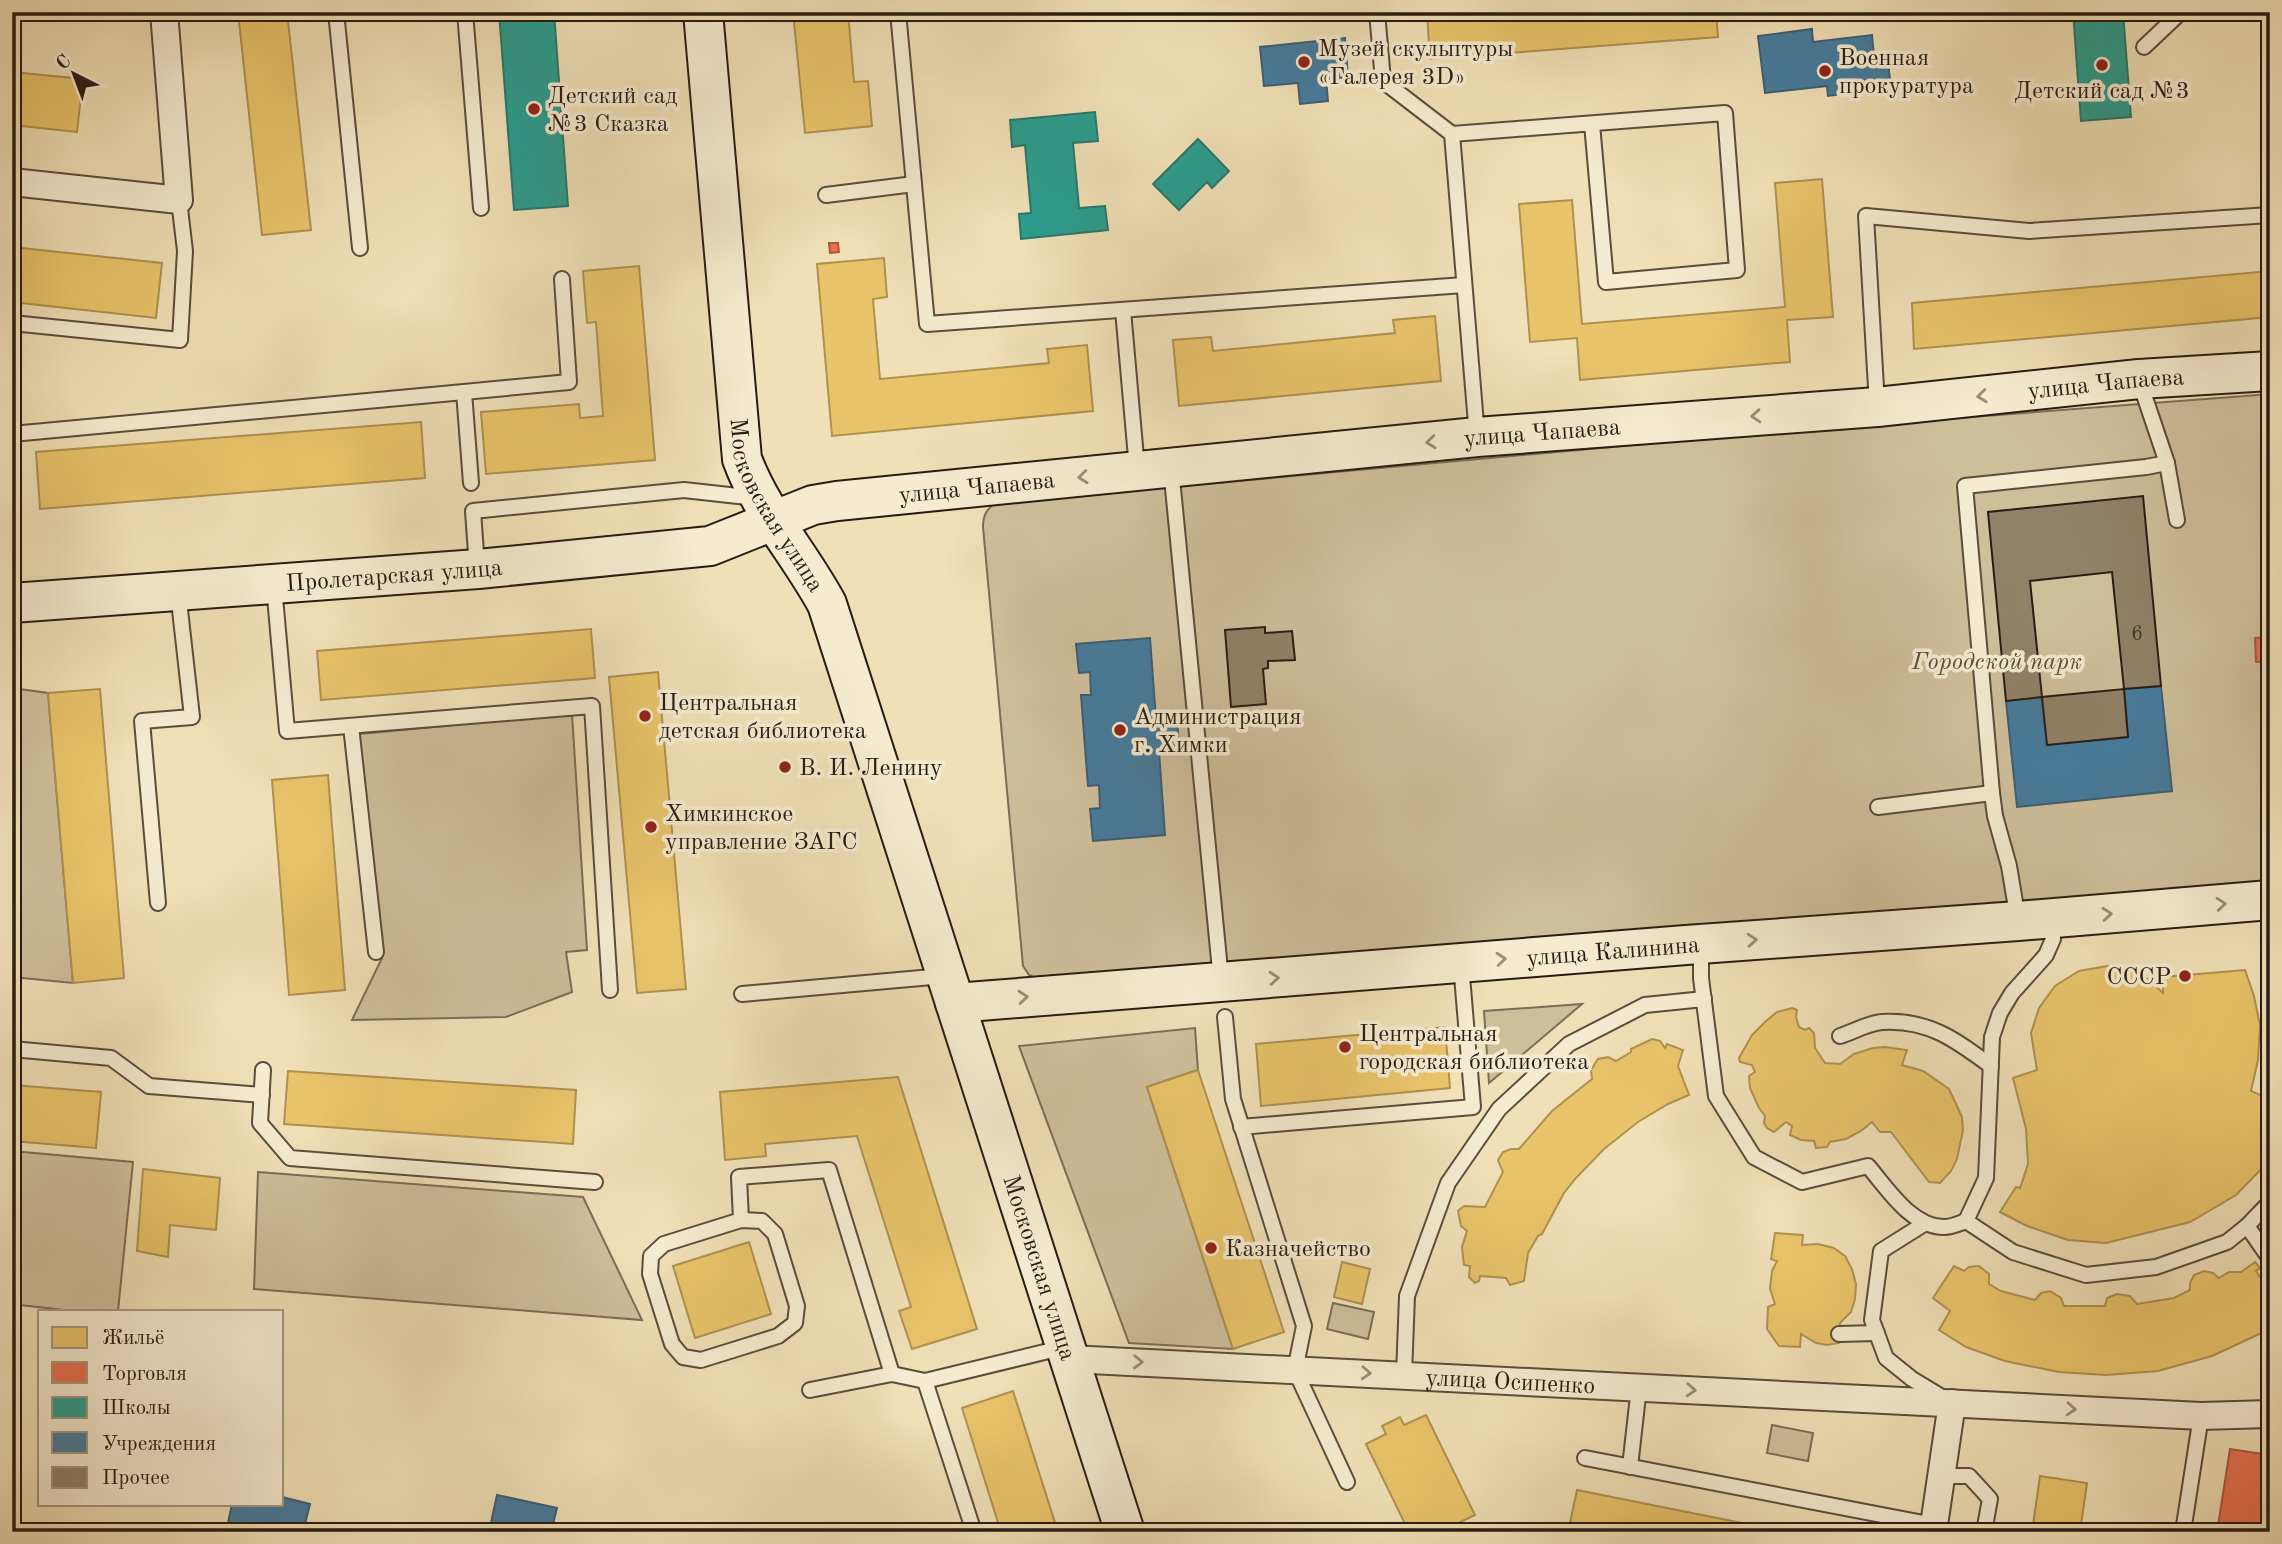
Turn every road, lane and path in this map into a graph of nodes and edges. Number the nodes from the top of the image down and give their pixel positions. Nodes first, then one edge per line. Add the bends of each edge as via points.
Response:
1 (164, 12) edge
2 (337, 12) edge
3 (465, 12) edge
4 (703, 12) edge
5 (898, 12) edge
6 (1377, 12) edge
7 (2181, 12) edge
8 (2144, 47) dead end
9 (1592, 124) junction
10 (1452, 134) junction
11 (12, 182) edge
12 (914, 184) junction
13 (826, 195) dead end
14 (179, 200) junction
15 (481, 208) dead end
16 (2270, 215) edge
17 (360, 248) dead end
18 (562, 279) dead end
19 (1464, 285) junction
20 (1123, 310) junction
21 (12, 323) edge
22 (2270, 371) edge
23 (2139, 379) junction
24 (464, 392) junction
25 (1877, 407) junction
26 (12, 434) edge
27 (1477, 438) junction
28 (2167, 463) junction
29 (1154, 470) junction
30 (471, 483) dead end
31 (766, 510) junction
32 (2178, 520) dead end
33 (478, 569) junction
34 (274, 584) junction
35 (178, 591) junction
36 (13, 598) edge
37 (351, 726) junction
38 (1992, 793) junction
39 (1878, 807) dead end
40 (2270, 900) edge
41 (158, 903) dead end
42 (2035, 920) junction
43 (1701, 944) junction
44 (376, 952) dead end
45 (1461, 962) junction
46 (951, 989) junction
47 (610, 990) dead end
48 (742, 994) dead end
49 (1223, 999) junction
50 (1704, 999) junction
51 (1840, 1036) dead end
52 (12, 1049) edge
53 (1991, 1066) junction
54 (263, 1070) dead end
55 (262, 1094) junction
56 (1241, 1127) junction
57 (595, 1182) dead end
58 (2270, 1202) edge
59 (741, 1220) junction
60 (1966, 1221) junction
61 (1924, 1224) junction
62 (2247, 1226) junction
63 (2270, 1259) edge
64 (1877, 1333) junction
65 (1839, 1334) dead end
66 (1068, 1353) junction
67 (1295, 1370) junction
68 (892, 1374) junction
69 (1404, 1375) junction
70 (925, 1381) junction
71 (1639, 1387) junction
72 (810, 1390) dead end
73 (1952, 1403) junction
74 (2270, 1414) edge
75 (2201, 1416) junction
76 (1585, 1458) dead end
77 (1630, 1467) junction
78 (1942, 1476) junction
79 (1347, 1482) dead end
80 (1934, 1528) edge
81 (974, 1532) edge
82 (1125, 1532) edge
83 (1984, 1532) edge
84 (2183, 1532) edge

1 - 14 street
2 - 17 lane
3 - 15 lane
4 - 31 street, Московская улица via 742,459
5 - 12 lane
6 - 10 lane via 1383,81
7 - 8 lane
9 - 9 lane via 1725,113 1737,270 1606,282
9 - 10 lane
10 - 19 lane
11 - 14 street
12 - 13 lane
12 - 20 lane via 927,324
14 - 21 lane via 185,251 180,340
16 - 25 lane via 2029,230 1866,216
18 - 24 lane via 569,382
19 - 20 lane
19 - 27 lane
20 - 29 lane
22 - 23 street, улица Чапаева
23 -> 25 street, улица Чапаева
23 - 28 lane
24 - 26 lane
24 - 30 lane
25 -> 27 street, улица Чапаева
27 -> 29 street, улица Чапаева
28 - 32 lane
28 - 38 lane via 1965,486
29 -> 31 street, улица Чапаева
29 - 49 lane
31 - 33 street, Пролетарская улица via 710,546
31 - 33 lane via 684,490 473,511
31 - 46 street, Московская улица via 827,604
33 - 34 street, Пролетарская улица
34 - 35 street, Пролетарская улица
34 - 37 lane via 288,731
35 - 36 street, Пролетарская улица
35 - 41 lane via 191,717 142,721
37 - 44 lane
37 - 47 lane via 592,706
38 - 39 lane
38 - 42 lane via 2010,866
42 -> 40 street, улица Калинина
43 -> 42 street, улица Калинина
42 - 53 lane via 2053,939 2046,955 2000,1013 1992,1037
45 -> 43 street, улица Калинина
43 - 50 lane
49 -> 45 street, улица Калинина
45 - 56 lane via 1473,1107
46 - 48 lane
46 -> 49 street, улица Калинина
46 - 66 street, Московская улица
49 - 56 lane via 1233,1099
50 - 61 lane via 1716,1096 1754,1157 1802,1182 1868,1167
50 - 69 lane via 1645,1006 1569,1044 1499,1109 1448,1183 1407,1296
51 - 53 lane via 1880,1022 1916,1024 1951,1037
52 - 55 lane via 111,1058 149,1086
53 - 60 lane via 1986,1178
54 - 55 lane
55 - 57 lane via 260,1123 290,1158
56 - 67 lane via 1304,1326
58 - 62 lane
59 - 59 lane via 762,1221 775,1234 797,1306 795,1323 778,1336 701,1360 683,1357 672,1344 650,1274 651,1256 664,1244
59 - 68 lane via 739,1177 829,1170
60 - 61 lane via 1946,1227
60 - 62 lane via 2012,1252 2086,1275 2156,1268 2227,1242
61 - 64 lane via 1881,1251 1872,1320
62 - 63 lane
64 - 65 lane
64 - 73 lane via 1886,1358
66 -> 67 street, улица Осипенко
66 - 70 lane
66 - 82 street, Московская улица
67 -> 69 street, улица Осипенко
67 - 79 lane
68 - 70 lane
68 - 72 lane
69 - 71 street, улица Осипенко
70 - 81 lane
71 -> 73 street, улица Осипенко
71 - 77 lane
73 -> 75 street, улица Осипенко
73 - 78 street
74 - 75 street, улица Осипенко
75 - 84 lane
76 - 77 lane
77 - 80 lane
78 - 80 street
78 - 83 lane via 1969,1476 1990,1499

